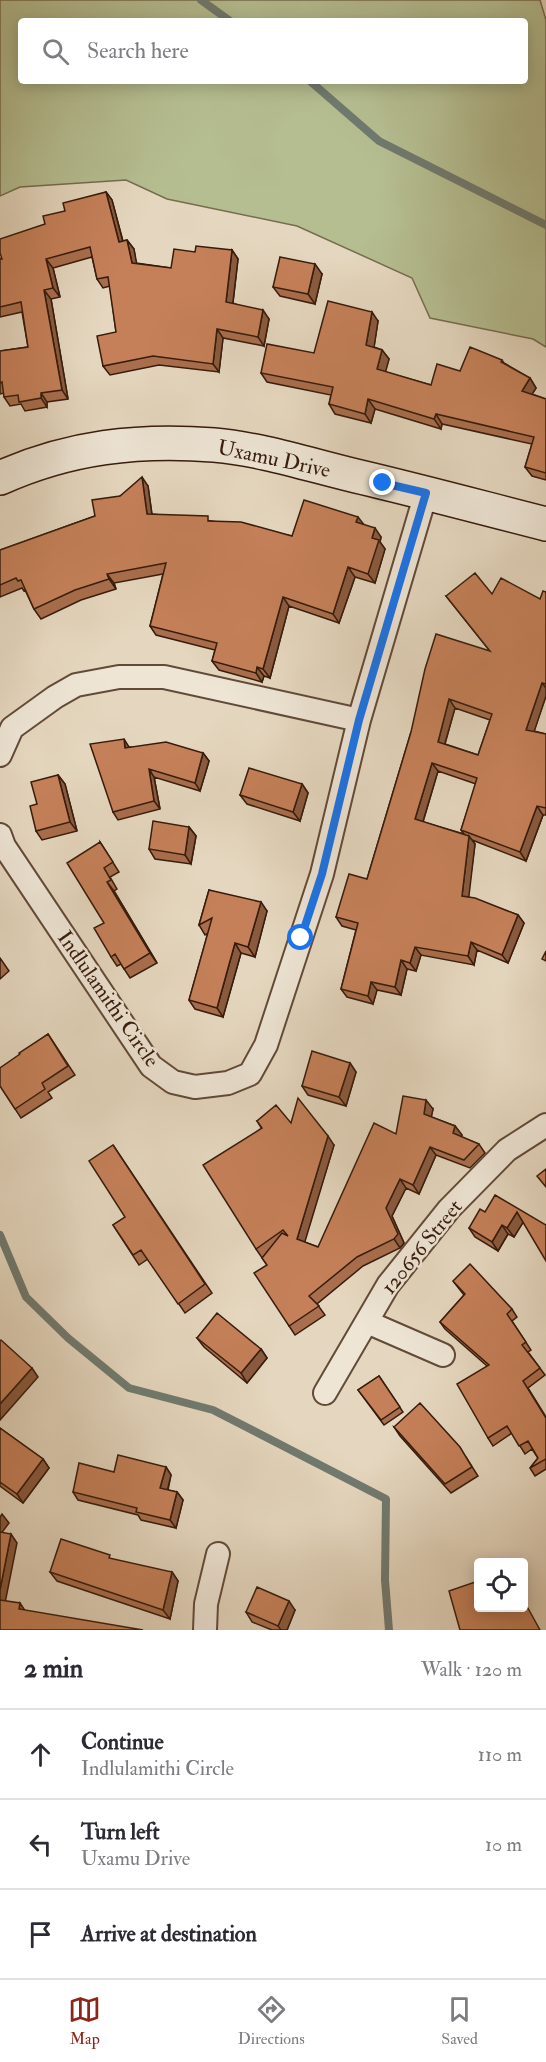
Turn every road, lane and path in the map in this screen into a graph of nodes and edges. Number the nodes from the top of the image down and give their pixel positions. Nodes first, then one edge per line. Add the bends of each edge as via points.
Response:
1 (0, 478) edge
2 (426, 493) junction
3 (546, 524) edge
4 (359, 720) junction
5 (0, 755) edge
6 (0, 835) edge
7 (546, 1125) edge
8 (367, 1322) junction
9 (443, 1356) dead end
10 (325, 1393) dead end
11 (218, 1554) dead end
12 (205, 1630) edge

1 - 2 street, Uxamu Drive via 74,452 117,445 215,445
2 - 3 street, Uxamu Drive
2 - 4 street, Indlulamithi Circle
4 - 5 street via 164,677 119,677 76,685 55,697 12,728
4 - 6 street, Indlulamithi Circle via 322,874 266,1045 250,1074 228,1083 195,1087 173,1082 150,1066
7 - 8 street, 120656 Street via 507,1150 449,1209 388,1285
8 - 9 street
8 - 10 street, 120656 Street
11 - 12 street via 206,1604

